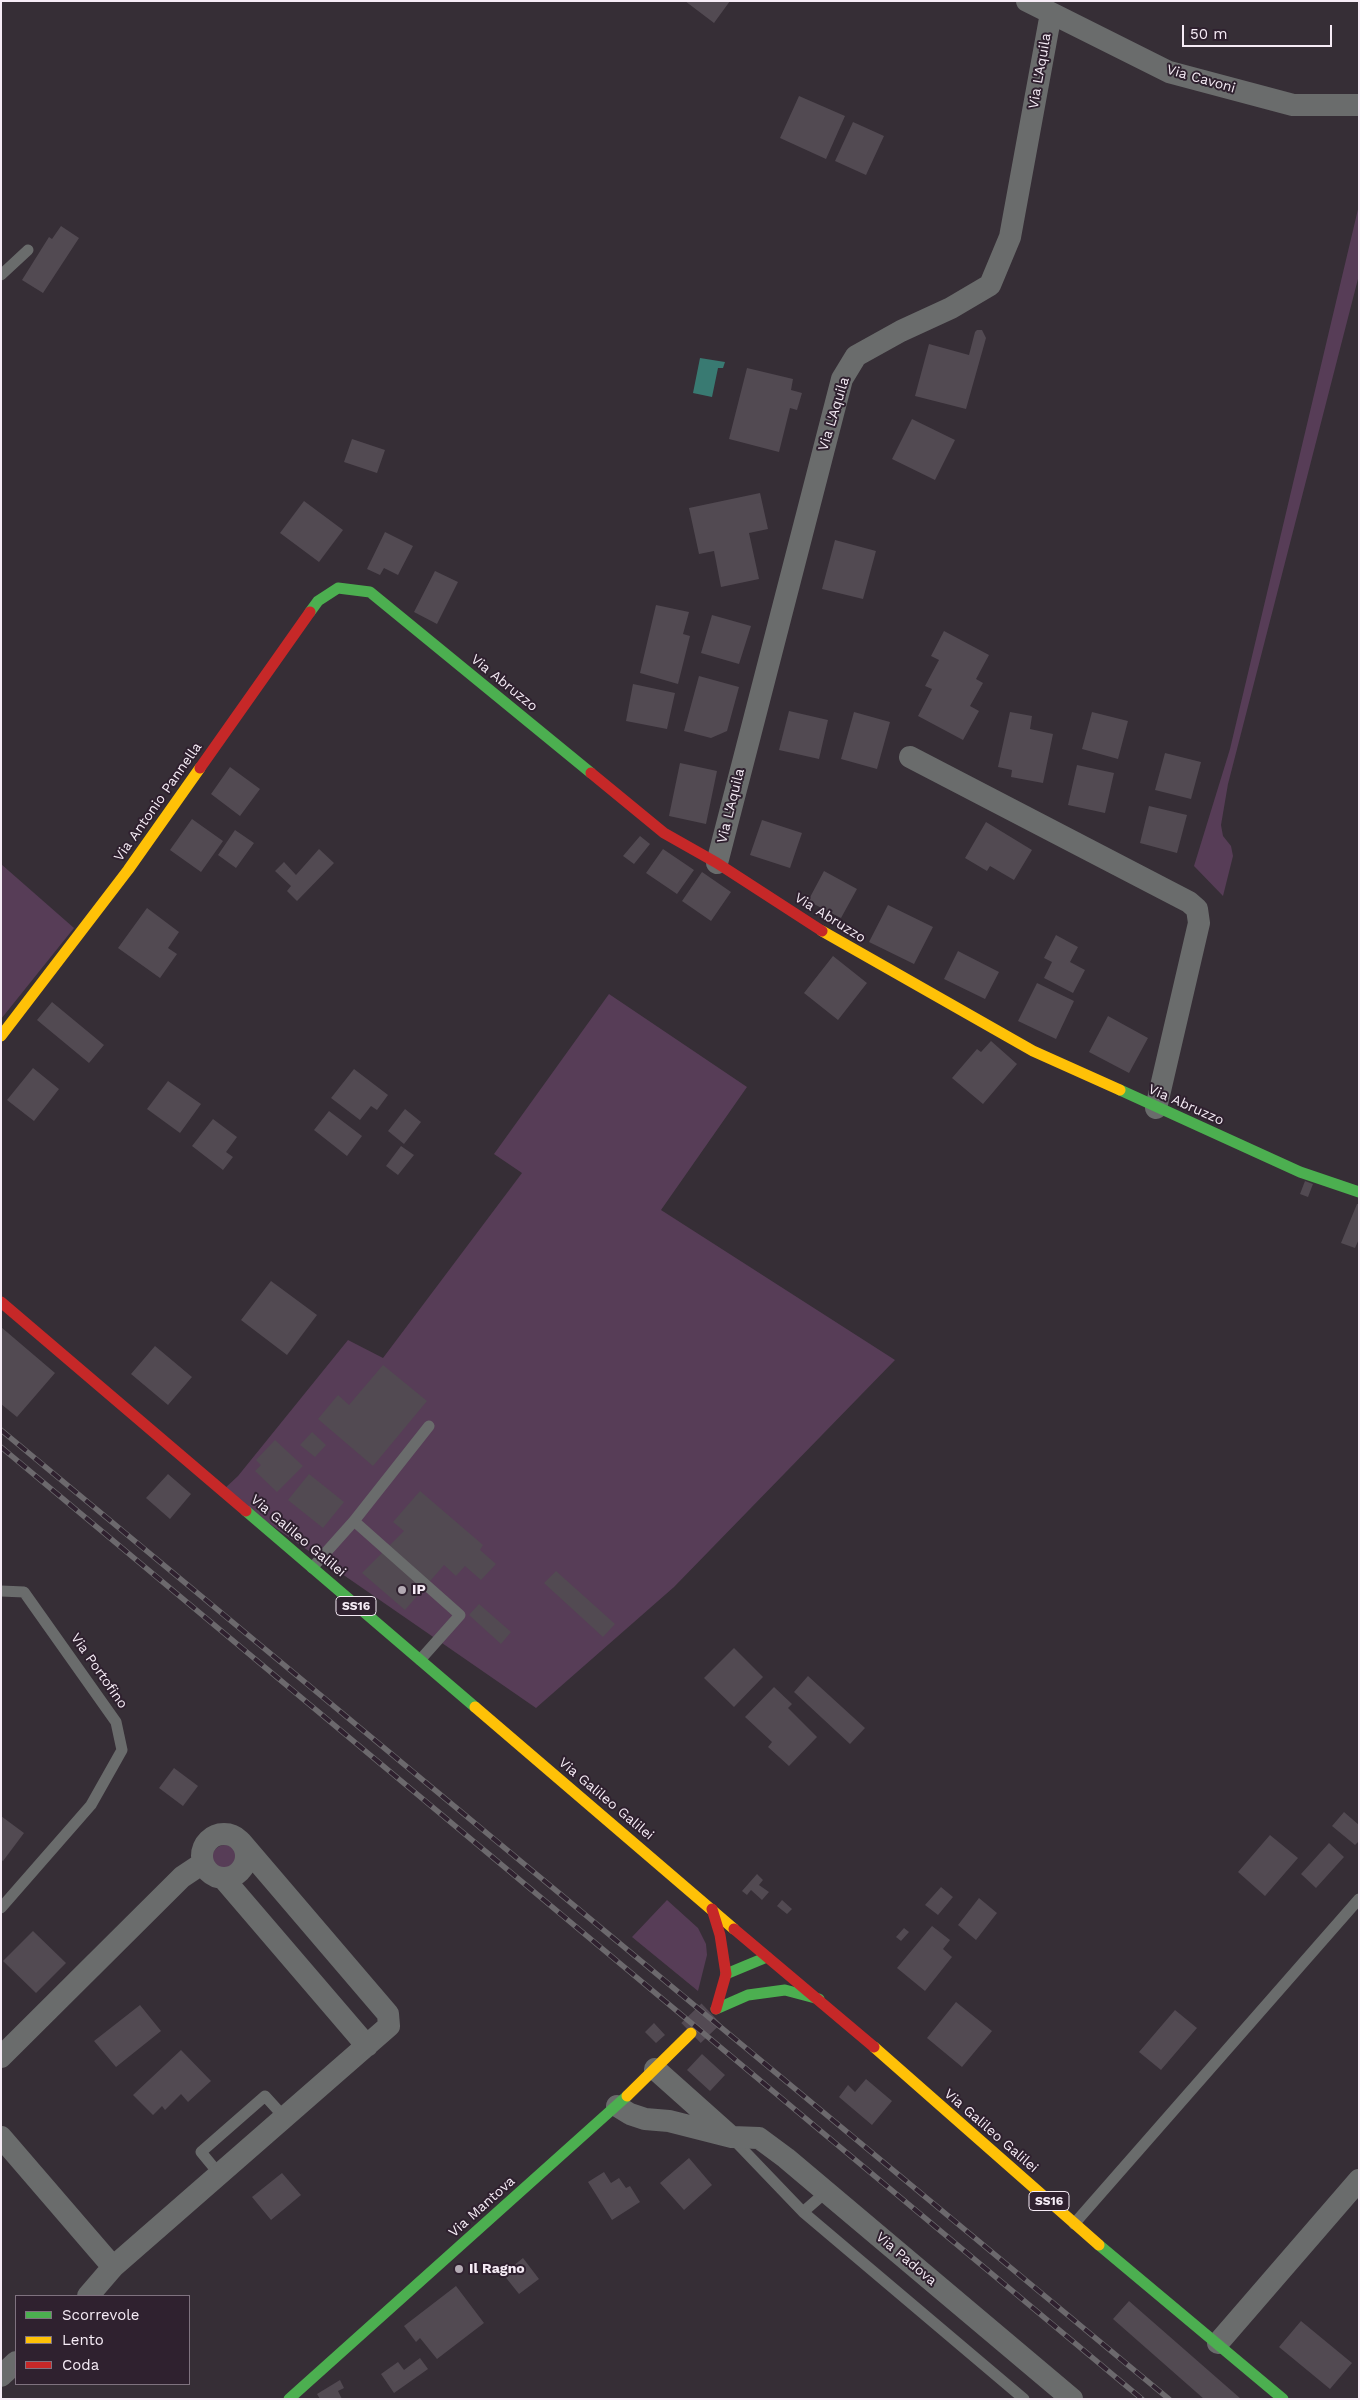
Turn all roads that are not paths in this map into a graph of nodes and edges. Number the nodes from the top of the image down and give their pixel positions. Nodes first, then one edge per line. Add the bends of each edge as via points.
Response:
1 (1027, 1) edge
2 (1051, 13) junction
3 (1359, 105) edge
4 (28, 250) dead end
5 (1, 275) edge
6 (338, 588) joint
7 (910, 756) dead end
8 (716, 863) junction
9 (1, 1036) edge
10 (1156, 1108) junction
11 (1359, 1192) edge
12 (1, 1302) edge
13 (429, 1426) dead end
14 (354, 1522) junction
15 (312, 1568) junction
16 (1, 1591) edge
17 (420, 1660) junction
18 (241, 1842) junction
19 (203, 1862) junction
20 (222, 1878) junction
21 (1359, 1898) edge
22 (1, 1908) edge
23 (712, 1909) junction
24 (767, 1956) junction
25 (726, 1974) junction
26 (748, 1995) junction
27 (819, 1999) junction
28 (691, 2033) tunnel mouth
29 (367, 2046) junction
30 (1, 2057) edge
31 (655, 2069) junction
32 (617, 2106) junction
33 (284, 2118) junction
34 (732, 2137) junction
35 (1, 2138) edge
36 (220, 2175) junction
37 (1359, 2180) edge
38 (826, 2192) junction
39 (803, 2212) junction
40 (1074, 2224) junction
41 (113, 2267) junction
42 (89, 2295) edge
43 (1218, 2343) junction
44 (15, 2363) edge
45 (1, 2376) edge
46 (289, 2399) edge
47 (1024, 2399) edge
48 (1072, 2399) edge
49 (1283, 2399) edge

1 - 2 street, Via Cavoni
2 - 3 street, Via Cavoni via 1169,72 1293,105
2 - 8 street, Via L'Aquila via 1010,237 990,285 856,356 842,379
4 - 5 lane
6 - 8 street, Via Abruzzo via 370,592 664,833
6 - 9 street, Via Antonio Pannella via 318,601 128,870
7 - 10 street via 1197,909 1199,923
8 - 10 street, Via Abruzzo via 842,944 1034,1050
10 - 11 street, Via Abruzzo via 1300,1172
12 - 15 street, Via Galileo Galilei / SS16
13 - 14 lane
14 - 15 lane
14 - 17 lane via 460,1616
15 - 17 street, Via Galileo Galilei / SS16
16 - 22 lane, Via Portofino via 24,1592 116,1722 122,1750 91,1805
17 - 23 street, Via Galileo Galilei / SS16
18 - 19 street via 227,1835 213,1838 204,1848
18 - 20 street via 246,1852 244,1865 235,1875
18 - 29 street via 388,2014 389,2026
19 - 20 street via 210,1873
19 - 30 street via 182,1876
20 - 29 street
21 - 40 lane
23 - 24 street, SS16
23 - 25 street
24 - 25 street
24 - 26 street
24 - 27 street, SS16
25 - 26 street via 716,2009
26 - 27 street via 785,1990
27 - 40 street, Via Galileo Galilei / SS16
28 - 31 street, Via Mantova
29 - 33 street
31 - 32 street, Via Mantova
31 - 34 street
32 - 34 street, Via Padova via 645,2119 669,2121
32 - 46 street, Via Mantova
33 - 36 street
33 - 36 lane via 265,2096 201,2152
34 - 38 street, Via Padova via 759,2138
34 - 39 lane
35 - 41 street
36 - 41 street
37 - 43 street
38 - 39 lane
38 - 48 street, Via Padova
39 - 47 lane
40 - 43 street, Via Galileo Galilei / SS16
41 - 42 street
43 - 49 street, Via Galileo Galilei / SS16
44 - 45 street

